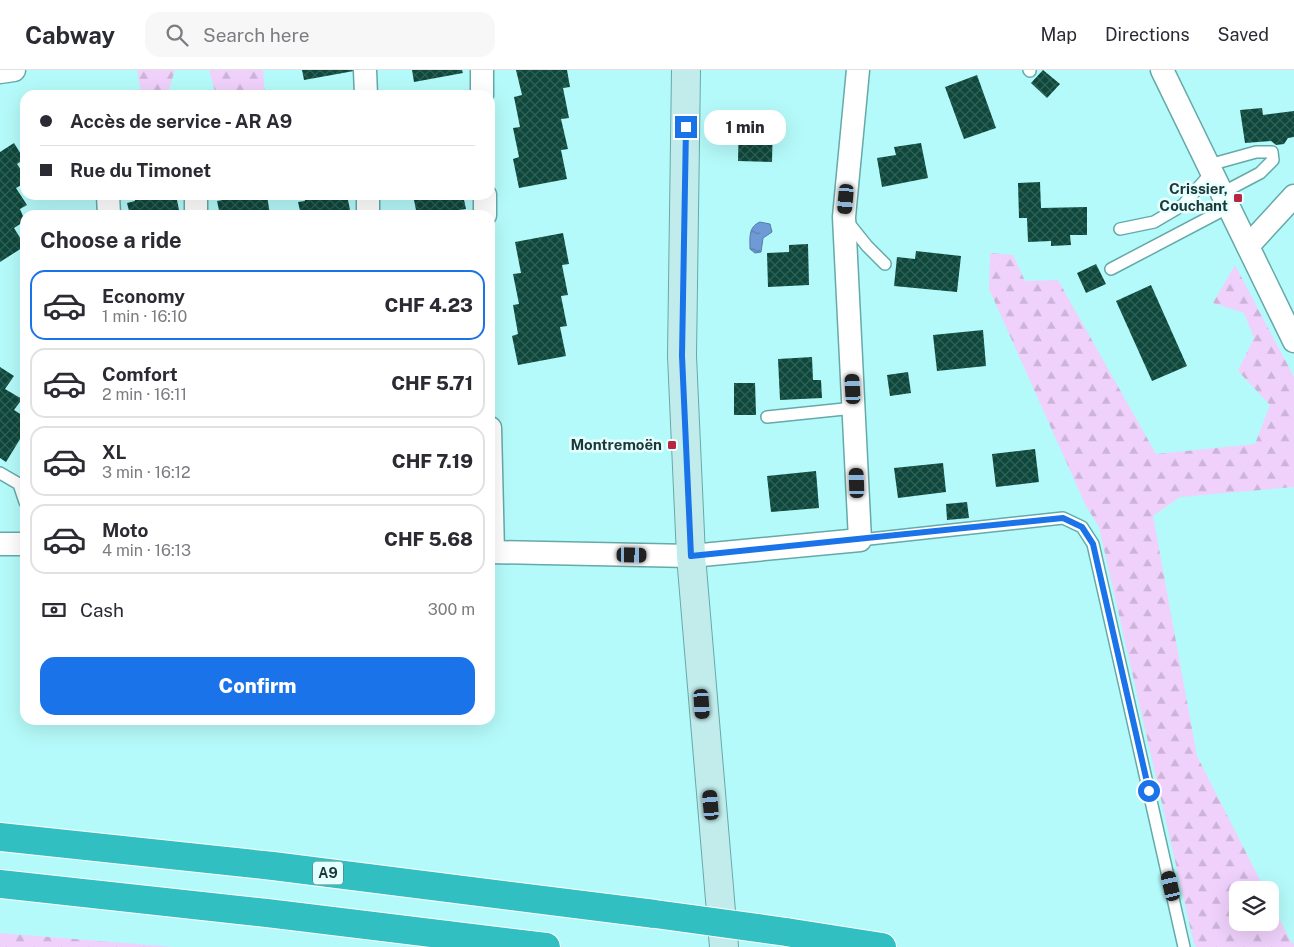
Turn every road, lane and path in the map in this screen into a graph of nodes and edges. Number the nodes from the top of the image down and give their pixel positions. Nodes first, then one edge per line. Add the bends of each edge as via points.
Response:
1 (14, 70) edge
2 (365, 70) edge
3 (482, 70) edge
4 (686, 70) edge
5 (858, 70) edge
6 (1162, 70) edge
7 (0, 72) edge
8 (366, 90) edge
9 (482, 90) edge
10 (1211, 168) junction
11 (1294, 196) edge
12 (1226, 200) junction
13 (844, 217) junction
14 (1120, 229) dead end
15 (1248, 246) junction
16 (885, 264) dead end
17 (1111, 269) dead end
18 (1294, 340) edge
19 (854, 408) junction
20 (767, 417) dead end
21 (0, 474) edge
22 (20, 487) edge
23 (860, 540) junction
24 (0, 544) edge
25 (20, 544) edge
26 (495, 552) edge
27 (691, 556) junction
28 (0, 837) edge
29 (0, 884) edge
30 (546, 947) edge
31 (724, 947) edge
32 (882, 947) edge
33 (1184, 947) edge

1 - 7 street
2 - 8 street
3 - 9 street
4 - 27 main road via 682,356
5 - 13 street
6 - 10 street
10 - 12 street
10 - 12 lane via 1256,152 1272,152 1273,160
10 - 14 lane via 1183,205 1154,222
11 - 15 street
12 - 15 street
12 - 17 lane
13 - 16 lane
13 - 19 street
15 - 18 street
19 - 20 lane
19 - 23 street
21 - 22 lane
23 - 27 street
23 - 33 lane via 1063,518 1082,527 1093,544
24 - 25 street
26 - 27 street
27 - 31 main road
28 - 32 highway, A9, bridge via 655,914
29 - 30 highway

